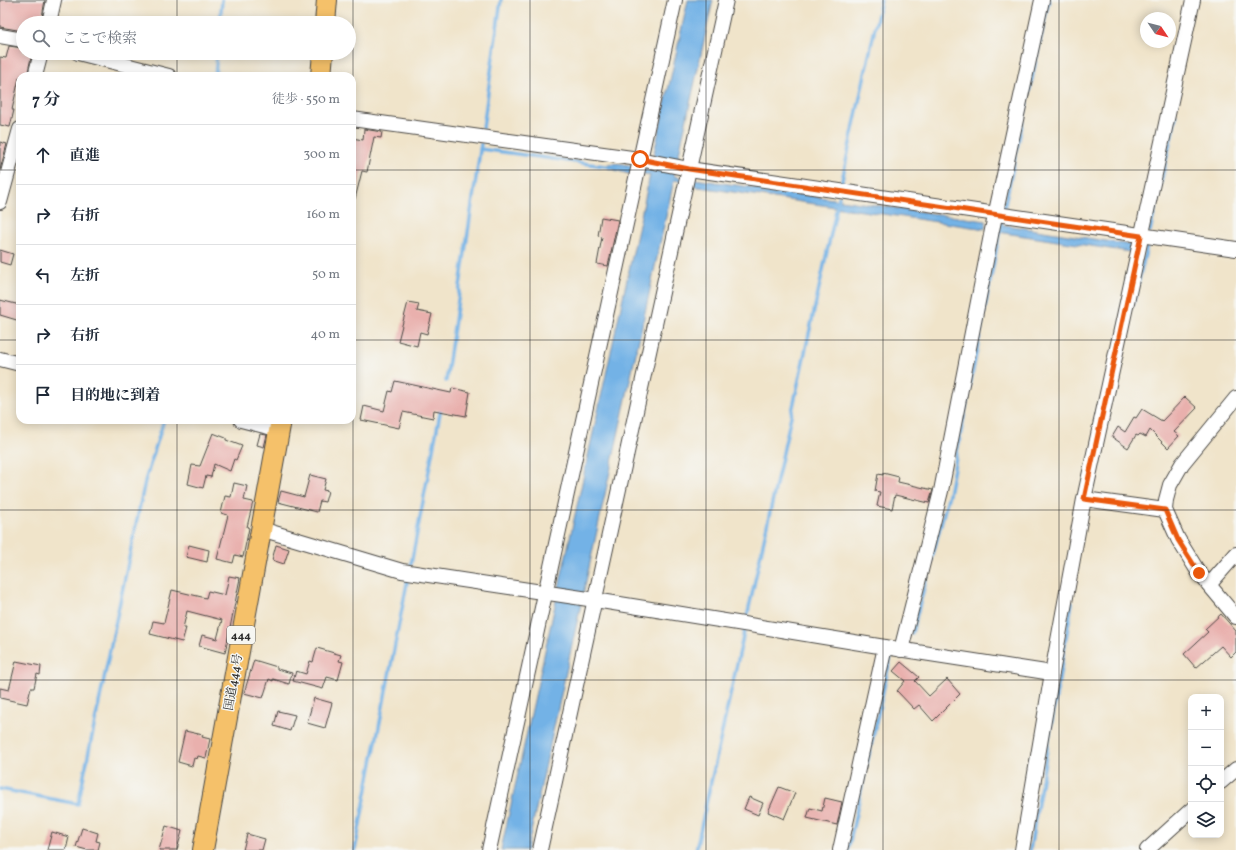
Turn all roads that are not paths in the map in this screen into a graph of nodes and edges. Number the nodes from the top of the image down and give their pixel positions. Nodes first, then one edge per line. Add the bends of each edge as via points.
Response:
1 (54, 0) edge
2 (327, 0) edge
3 (675, 0) edge
4 (726, 0) edge
5 (1042, 0) edge
6 (1193, 0) edge
7 (51, 16) edge
8 (326, 16) edge
9 (0, 36) edge
10 (16, 39) edge
11 (39, 60) edge
12 (106, 60) edge
13 (322, 60) edge
14 (36, 72) edge
15 (153, 72) edge
16 (321, 72) edge
17 (356, 119) edge
18 (16, 144) edge
19 (640, 165) junction
20 (685, 174) junction
21 (0, 202) edge
22 (994, 222) junction
23 (1141, 236) junction
24 (1236, 250) edge
25 (0, 359) edge
26 (16, 363) edge
27 (1236, 398) edge
28 (280, 425) edge
29 (1084, 499) junction
30 (1165, 510) junction
31 (260, 529) junction
32 (1236, 554) edge
33 (1209, 585) junction
34 (549, 593) junction
35 (591, 599) junction
36 (1236, 617) edge
37 (886, 647) junction
38 (901, 650) junction
39 (1052, 673) junction
40 (1236, 769) edge
41 (1224, 779) edge
42 (1188, 813) edge
43 (203, 850) edge
44 (489, 850) edge
45 (540, 850) edge
46 (840, 850) edge
47 (1022, 850) edge
48 (1147, 850) edge

1 - 7 street
2 - 8 highway
3 - 19 street
4 - 20 street
5 - 22 street
6 - 23 street
9 - 10 street
11 - 14 street
12 - 15 street
13 - 16 highway
17 - 19 street
18 - 21 street
19 - 20 street
19 - 34 street
20 - 22 street
20 - 35 street
22 - 23 street
22 - 38 street via 941,491
23 - 24 street
23 - 29 street
25 - 26 street
27 - 30 street via 1182,464 1170,484
28 - 31 highway, 国道444号 / 444
29 - 30 street
29 - 39 street
30 - 33 street via 1178,540
31 - 34 street via 402,571
31 - 43 highway, 国道444号 / 444
32 - 33 street
33 - 36 street
34 - 35 street
34 - 44 street
35 - 37 street
35 - 45 street
37 - 38 street
37 - 46 street
38 - 39 street
39 - 47 street
40 - 41 street
42 - 48 street

